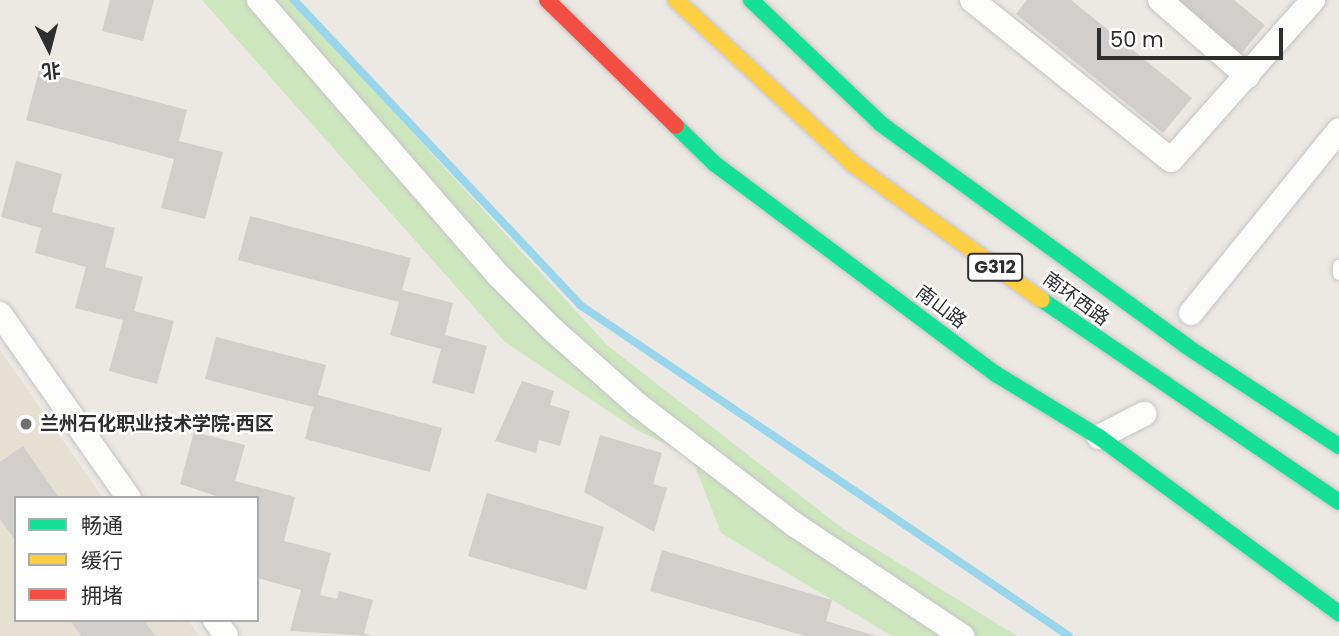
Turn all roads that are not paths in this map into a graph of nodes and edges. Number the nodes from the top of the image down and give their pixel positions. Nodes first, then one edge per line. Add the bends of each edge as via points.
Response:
1 (260, 0) edge
2 (547, 0) edge
3 (676, 0) edge
4 (751, 0) edge
5 (1160, 0) edge
6 (1313, 0) edge
7 (987, 5) edge
8 (1247, 76) junction
9 (1339, 130) edge
10 (1339, 266) edge
11 (1339, 274) edge
12 (1191, 313) dead end
13 (0, 314) edge
14 (1144, 414) dead end
15 (1099, 437) junction
16 (1339, 446) edge
17 (128, 496) edge
18 (1339, 502) edge
19 (1339, 613) edge
20 (962, 636) edge

1 - 20 street via 498,275 552,329 638,405 795,525
2 - 15 main road, 南山路 via 715,164 996,374
3 - 18 main road, 南环西路 / G312 via 853,165 1166,389
4 - 16 main road, 南环西路 / G312 via 881,124 1186,346
5 - 8 street
6 - 8 street
7 - 8 street via 1171,160
9 - 12 street
10 - 11 lane
13 - 17 street
14 - 15 street
15 - 19 main road, 南山路

